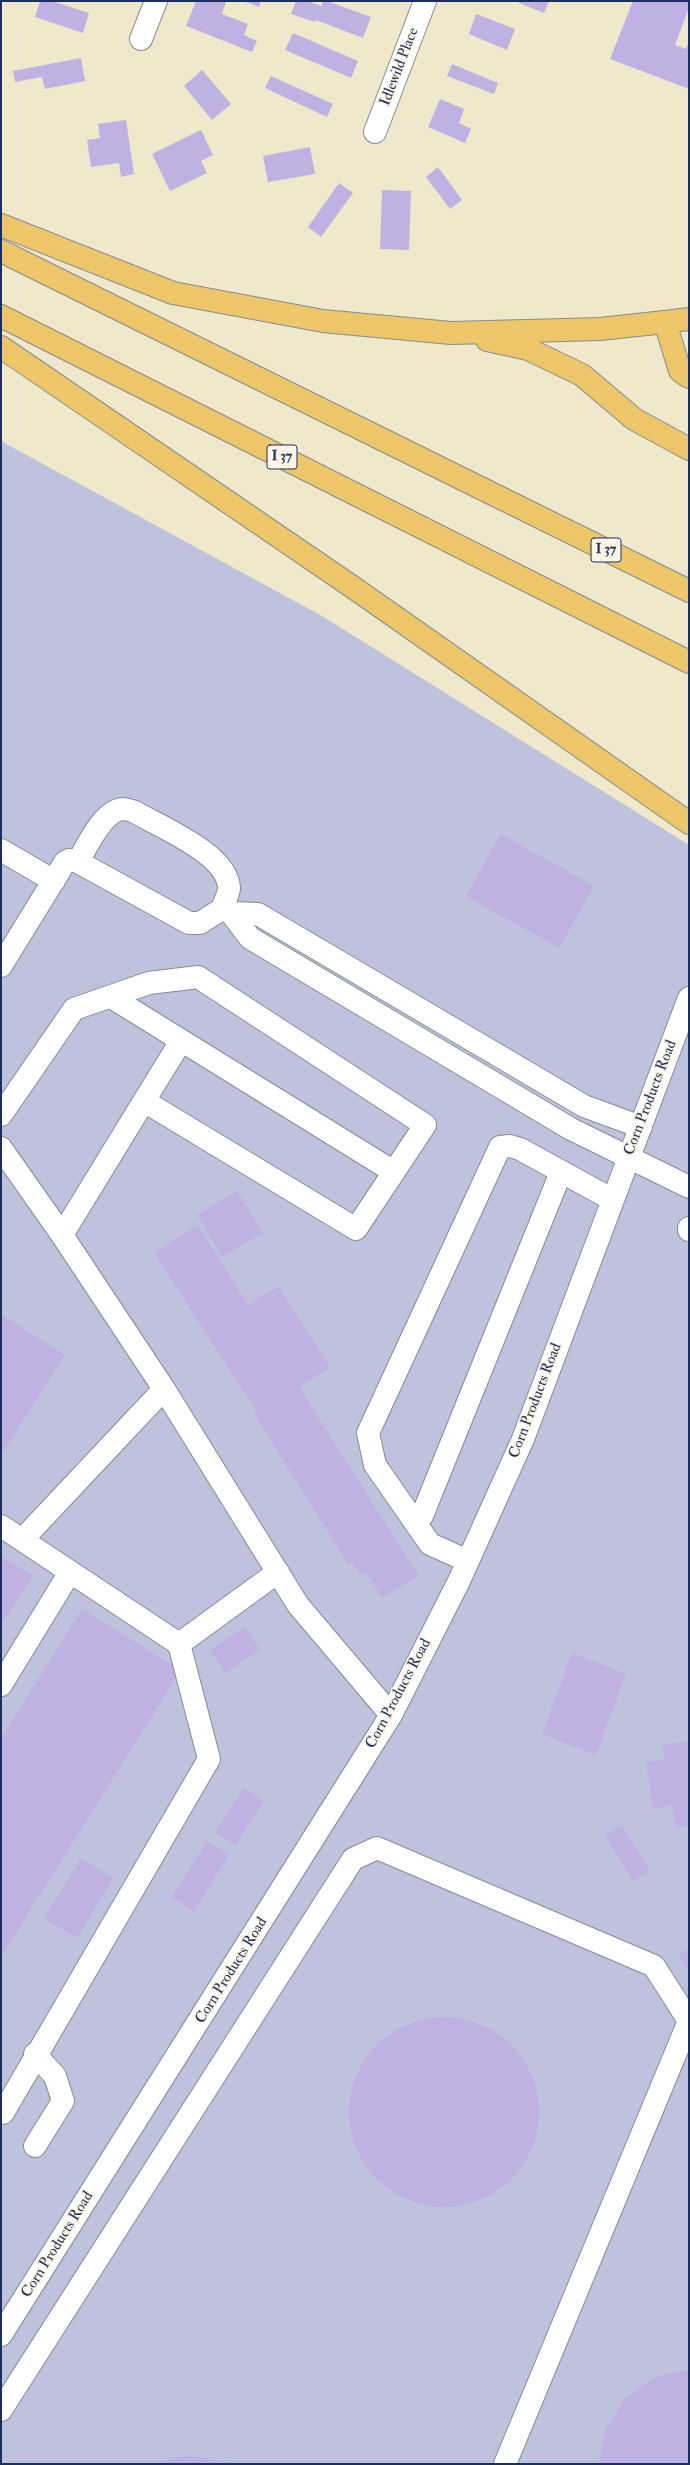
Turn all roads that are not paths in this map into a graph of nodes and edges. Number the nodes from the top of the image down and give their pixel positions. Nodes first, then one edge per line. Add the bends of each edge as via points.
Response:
1 (156, 1) edge
2 (425, 1) edge
3 (141, 40) dead end
4 (375, 132) dead end
5 (1, 225) edge
6 (1, 251) edge
7 (1, 316) edge
8 (689, 319) edge
9 (665, 322) junction
10 (451, 333) junction
11 (1, 347) edge
12 (689, 377) edge
13 (689, 449) edge
14 (689, 591) edge
15 (689, 662) edge
16 (689, 823) edge
17 (1, 850) edge
18 (78, 862) junction
19 (54, 881) junction
20 (227, 911) junction
21 (1, 966) edge
22 (112, 997) junction
23 (689, 998) edge
24 (685, 1021) edge
25 (181, 1041) junction
26 (144, 1101) junction
27 (1, 1115) edge
28 (641, 1127) junction
29 (1, 1148) edge
30 (628, 1159) junction
31 (394, 1172) junction
32 (561, 1172) junction
33 (689, 1187) edge
34 (613, 1200) junction
35 (62, 1235) junction
36 (164, 1389) junction
37 (415, 1522) junction
38 (1, 1526) edge
39 (22, 1540) junction
40 (468, 1561) junction
41 (70, 1572) junction
42 (278, 1572) junction
43 (179, 1644) junction
44 (1, 1685) edge
45 (391, 1715) junction
46 (689, 2021) edge
47 (36, 2054) junction
48 (2, 2114) edge
49 (35, 2146) dead end
50 (1, 2335) edge
51 (1, 2410) edge
52 (505, 2464) edge

1 - 3 street
2 - 4 street, Idlewild Place
5 - 10 main road via 173,293 323,321
6 - 14 main road, I 37
7 - 15 main road, I 37
8 - 9 main road
9 - 10 main road via 600,329
9 - 12 main road via 680,371
10 - 13 main road via 528,349 582,375 634,419
11 - 16 main road via 354,588
17 - 19 street
18 - 19 street via 65,862
18 - 20 street via 189,923 200,923
18 - 20 street via 96,828 113,813 123,809 205,851 223,869 228,888
19 - 21 street
20 - 28 street via 258,914 584,1106
20 - 30 street via 250,938 571,1129
22 - 25 street
22 - 27 street via 74,1009
22 - 31 street via 149,984 198,977 424,1125
23 - 24 street, Corn Products Road
24 - 28 street, Corn Products Road
25 - 26 street
25 - 31 street
26 - 31 street via 356,1230
26 - 35 street
28 - 30 street, Corn Products Road
29 - 35 street
30 - 33 street
30 - 34 street, Corn Products Road
32 - 34 street
32 - 37 street via 422,1516
32 - 37 street via 520,1149 510,1146 500,1148 368,1433 375,1465
34 - 40 street, Corn Products Road via 523,1439
35 - 36 street
36 - 39 street
36 - 42 street
37 - 40 street via 430,1544
38 - 39 street
39 - 41 street
40 - 45 street, Corn Products Road
41 - 43 street
41 - 44 street
42 - 43 street
42 - 45 street via 298,1605
43 - 47 street via 209,1759
45 - 50 street, Corn Products Road
46 - 51 street via 654,1966 376,1848 353,1859
46 - 52 street
47 - 48 street
47 - 49 street via 55,2076 63,2101

